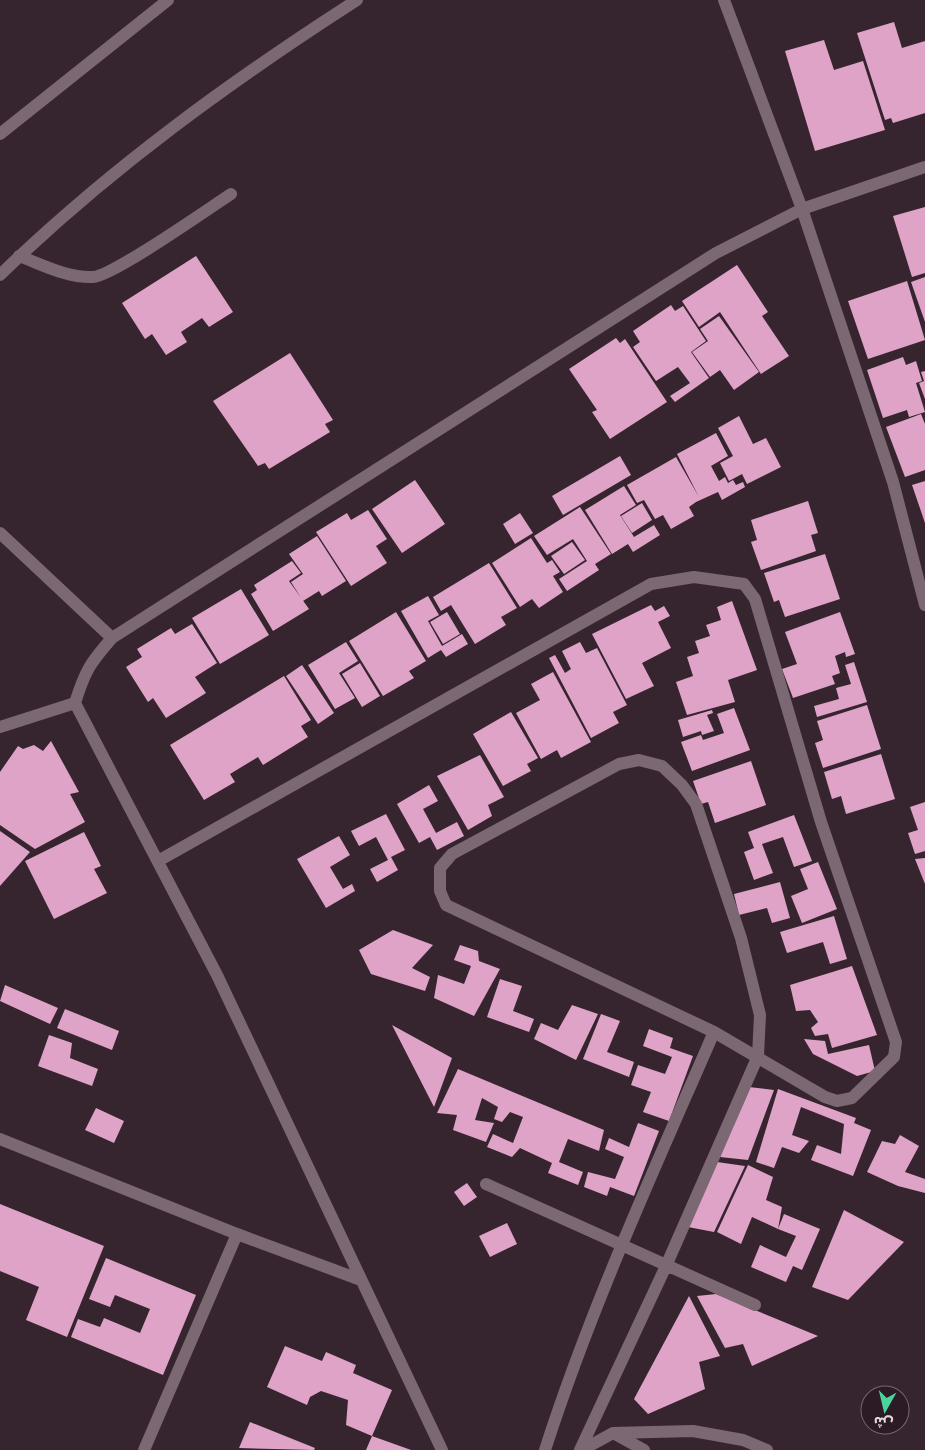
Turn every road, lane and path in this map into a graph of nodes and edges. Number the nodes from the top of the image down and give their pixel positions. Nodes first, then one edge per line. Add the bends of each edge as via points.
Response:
1 (168, 0) edge
2 (357, 0) edge
3 (724, 0) edge
4 (0, 134) edge
5 (925, 167) edge
6 (231, 194) dead end
7 (802, 209) junction
8 (19, 256) junction
9 (0, 275) edge
10 (0, 533) edge
11 (925, 605) edge
12 (112, 638) junction
13 (75, 703) junction
14 (0, 727) edge
15 (158, 861) junction
16 (714, 1032) junction
17 (758, 1056) junction
18 (0, 1139) edge
19 (486, 1184) dead end
20 (238, 1234) junction
21 (621, 1246) junction
22 (666, 1266) junction
23 (361, 1280) junction
24 (755, 1305) dead end
25 (612, 1433) junction
26 (144, 1450) edge
27 (442, 1450) edge
28 (545, 1450) edge
29 (581, 1450) edge
30 (644, 1450) edge
31 (766, 1450) edge

1 - 4 street
2 - 8 street via 267,58 140,153
3 - 7 street
5 - 7 street
6 - 8 street via 128,260 95,277 64,273
7 - 11 street via 893,482
7 - 12 street via 716,253
8 - 9 street
10 - 12 street
12 - 13 street via 91,662
13 - 14 street
13 - 15 street
15 - 17 street via 651,584 694,577 744,584 754,599 821,822 896,1042 894,1057 852,1098 845,1100 825,1097
15 - 23 street via 217,975
16 - 17 street
16 - 17 street via 446,904 440,891 440,868 452,854 619,764 638,760 662,766 696,804 741,938 760,1015
16 - 21 street
17 - 22 street
18 - 20 street
19 - 21 street
20 - 23 street
20 - 26 street
21 - 22 street
21 - 28 street
22 - 24 street
22 - 29 street
23 - 27 street
25 - 29 street
25 - 30 street
25 - 31 street via 693,1431 743,1440

